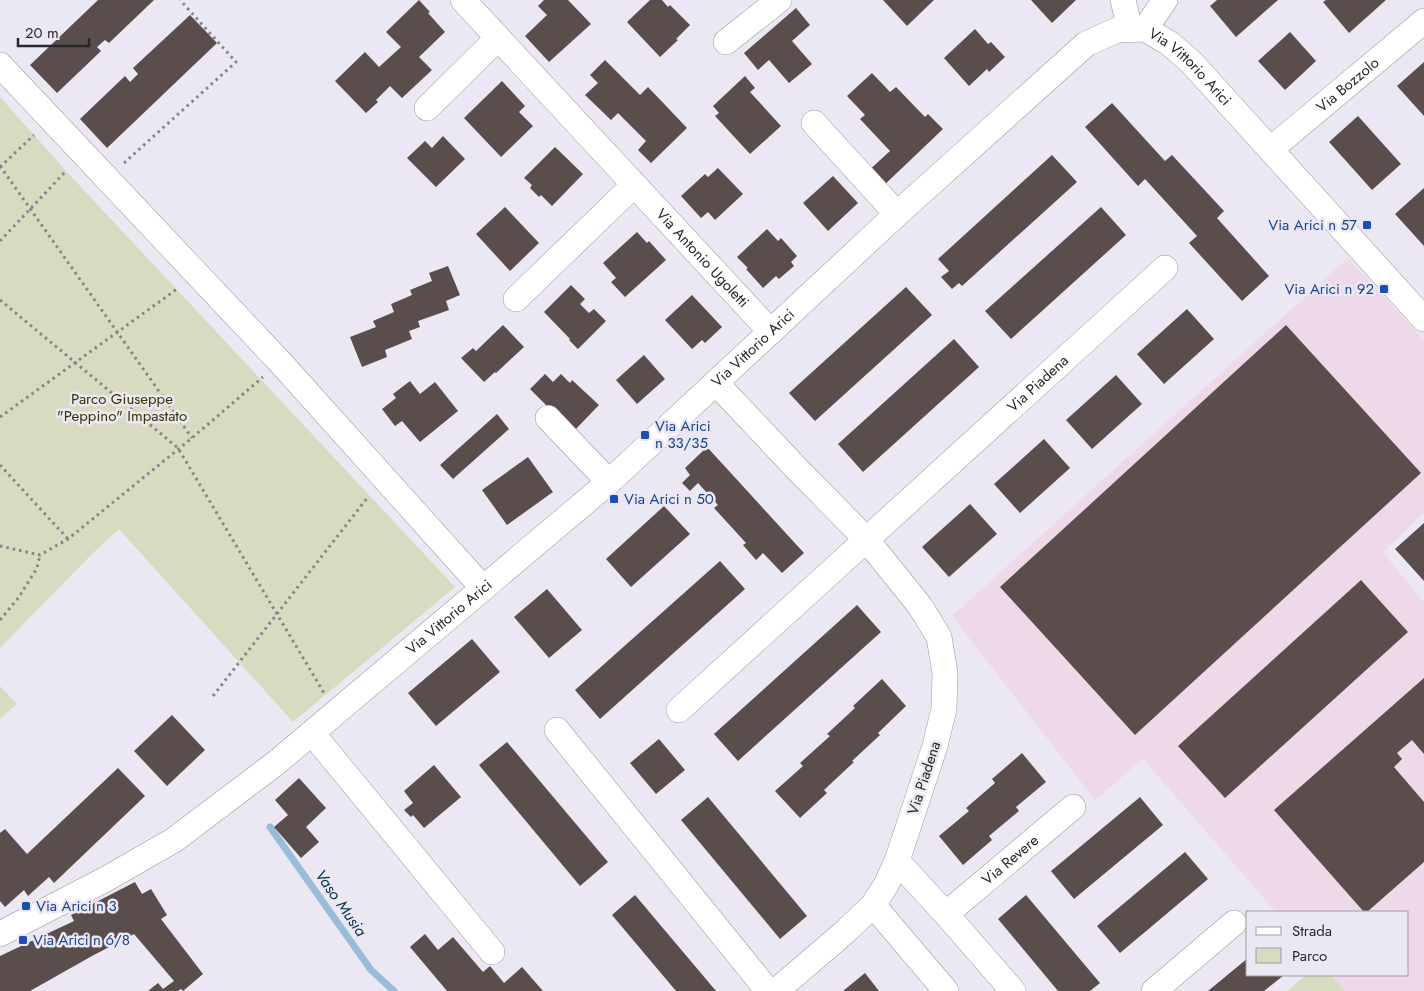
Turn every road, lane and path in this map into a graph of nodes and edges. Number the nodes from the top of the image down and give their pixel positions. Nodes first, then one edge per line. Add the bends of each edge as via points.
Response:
1 (180, 0) edge
2 (463, 0) edge
3 (779, 0) edge
4 (1123, 0) edge
5 (1165, 0) edge
6 (1424, 21) edge
7 (1138, 29) junction
8 (498, 38) junction
9 (726, 42) dead end
10 (0, 65) edge
11 (426, 108) dead end
12 (51, 119) junction
13 (814, 123) dead end
14 (1271, 149) junction
15 (0, 167) edge
16 (66, 170) dead end
17 (107, 178) junction
18 (634, 185) junction
19 (30, 209) junction
20 (897, 214) junction
21 (0, 241) edge
22 (1165, 268) dead end
23 (177, 290) dead end
24 (516, 299) dead end
25 (0, 300) edge
26 (1424, 319) edge
27 (117, 332) junction
28 (771, 332) junction
29 (75, 362) junction
30 (280, 362) junction
31 (716, 383) junction
32 (0, 417) edge
33 (548, 418) dead end
34 (192, 438) junction
35 (178, 448) junction
36 (0, 465) edge
37 (384, 476) junction
38 (609, 482) junction
39 (68, 539) junction
40 (866, 539) junction
41 (0, 546) edge
42 (40, 555) junction
43 (483, 588) junction
44 (278, 614) junction
45 (0, 620) edge
46 (213, 696) dead end
47 (679, 710) dead end
48 (333, 715) junction
49 (557, 730) dead end
50 (312, 733) junction
51 (1074, 807) dead end
52 (897, 861) junction
53 (873, 906) junction
54 (946, 914) junction
55 (1234, 923) dead end
56 (0, 934) edge
57 (492, 952) dead end
58 (768, 991) edge
59 (776, 991) edge
60 (946, 991) edge
61 (1013, 991) edge
62 (1154, 991) edge

1 - 17 path via 236,62
2 - 8 street, Via Antonio Ugoletti
3 - 9 street
4 - 7 street
5 - 7 street
6 - 14 street, Via Bozzolo
7 - 14 street, Via Vittorio Arici via 1169,42 1192,62
7 - 20 street, Via Vittorio Arici via 1117,30 1086,44
8 - 11 street
8 - 18 street, Via Antonio Ugoletti
10 - 12 street
12 - 15 path
12 - 17 street
13 - 20 street
14 - 26 street, Via Vittorio Arici
15 - 19 path
16 - 19 path
17 - 30 street
18 - 24 street
18 - 28 street, Via Antonio Ugoletti
19 - 21 path
19 - 27 path
20 - 28 street, Via Vittorio Arici
22 - 40 street, Via Piadena
23 - 27 path
25 - 29 path
27 - 29 path
27 - 34 path
28 - 31 street, Via Vittorio Arici
29 - 32 path
29 - 35 path
30 - 34 path
30 - 37 street
31 - 38 street, Via Vittorio Arici
31 - 40 street, Via Piadena
33 - 38 street
34 - 35 path
35 - 39 path
35 - 44 path
36 - 39 path
37 - 43 street
37 - 44 path
38 - 43 street, Via Vittorio Arici
39 - 42 path
40 - 47 street, Via Piadena
40 - 52 street, Via Piadena via 920,606 939,637 945,673 944,709 935,746
41 - 42 path
42 - 45 path via 37,568
43 - 48 street, Via Vittorio Arici
44 - 46 path
44 - 48 path via 325,695
48 - 50 street, Via Vittorio Arici
49 - 58 street
50 - 56 street, Via Vittorio Arici via 174,840
50 - 57 street
51 - 54 street, Via Revere
52 - 53 street, Via Piadena
52 - 54 street
53 - 59 street, Via Piadena
53 - 60 street
54 - 61 street
55 - 62 street

